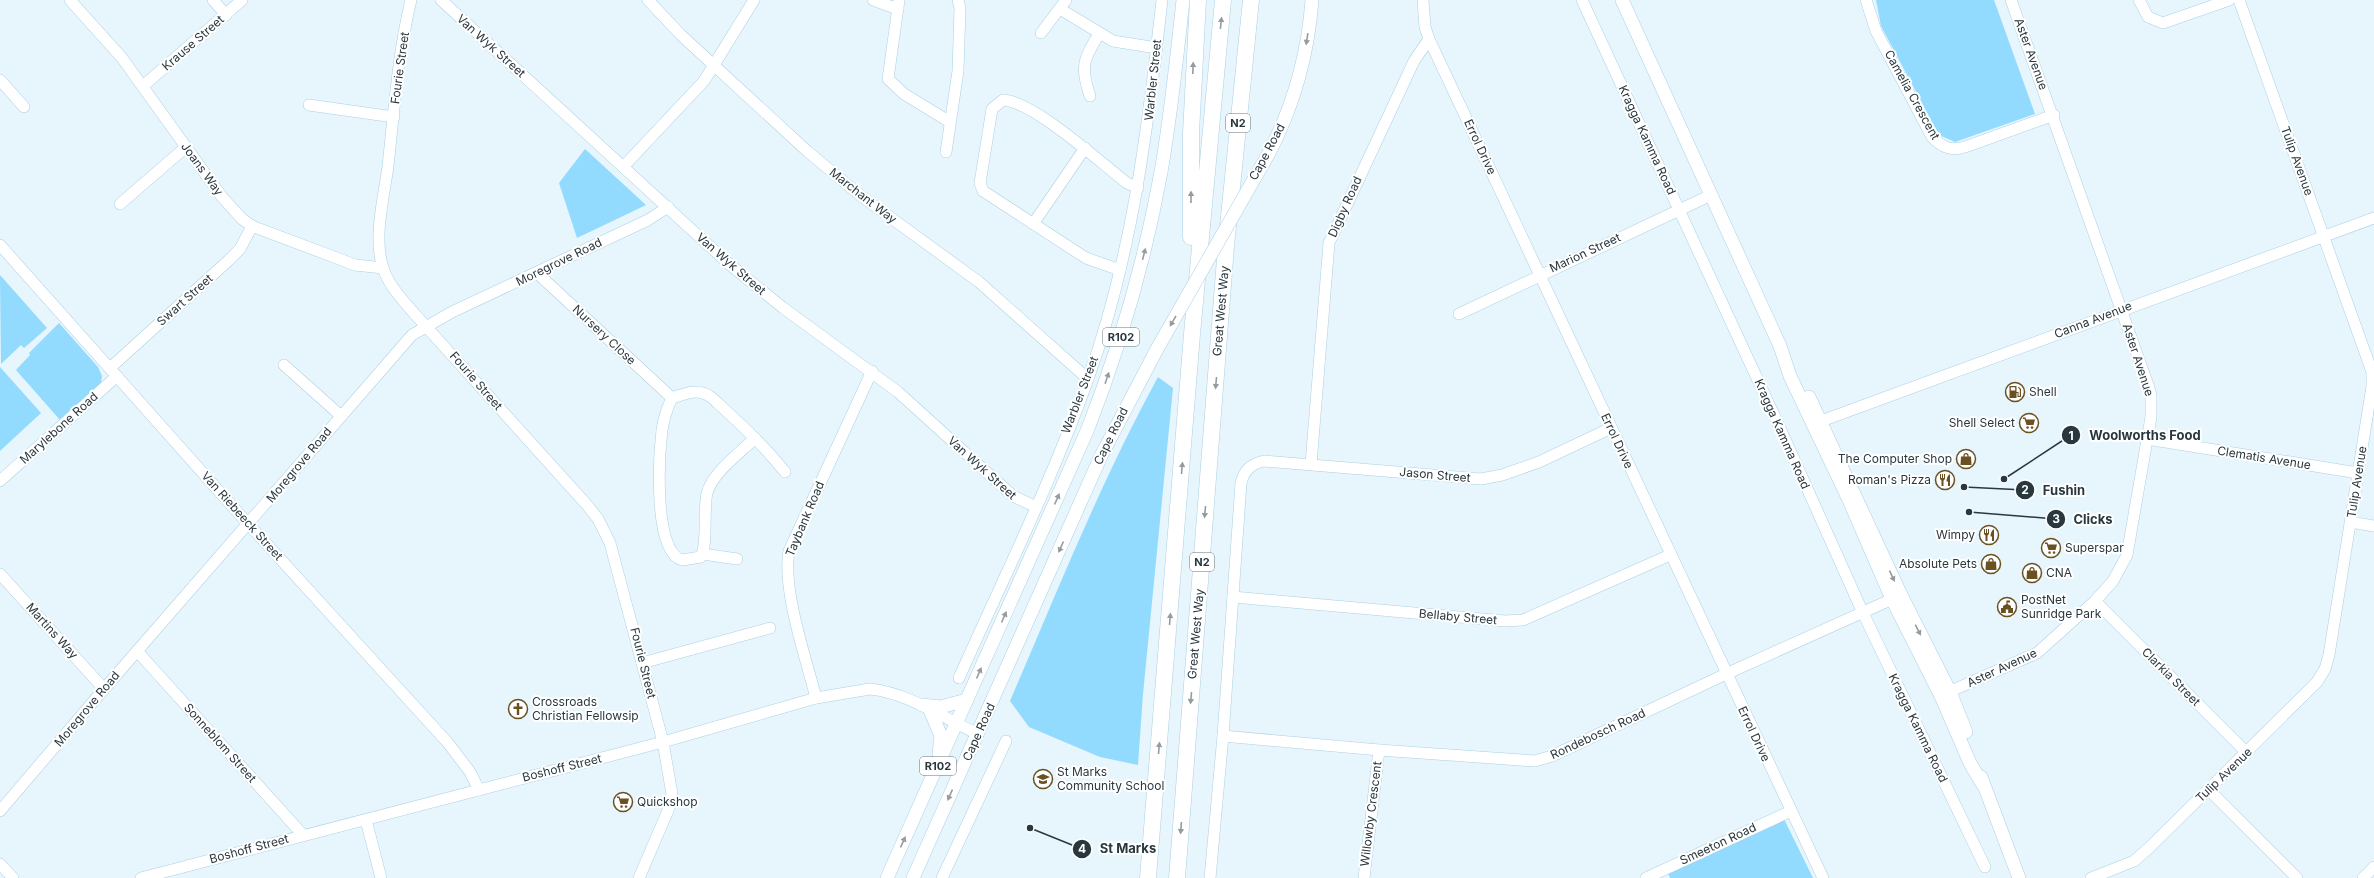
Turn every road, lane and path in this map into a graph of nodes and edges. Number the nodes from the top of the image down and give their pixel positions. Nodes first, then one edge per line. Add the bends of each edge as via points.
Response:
1 (70, 0) edge
2 (214, 0) edge
3 (242, 0) edge
4 (412, 0) edge
5 (441, 0) edge
6 (648, 0) edge
7 (754, 0) edge
8 (873, 0) edge
9 (958, 0) edge
10 (1162, 0) edge
11 (1183, 0) edge
12 (1198, 0) edge
13 (1223, 0) edge
14 (1251, 0) edge
15 (1261, 0) edge
16 (1312, 0) edge
17 (1423, 0) edge
18 (1582, 0) edge
19 (1622, 0) edge
20 (1866, 0) edge
21 (2011, 0) edge
22 (2139, 0) edge
23 (2230, 0) edge
24 (2239, 0) edge
25 (898, 4) edge
26 (1063, 4) edge
27 (226, 15) junction
28 (1041, 33) dead end
29 (1099, 34) junction
30 (1429, 39) junction
31 (1157, 48) junction
32 (714, 66) junction
33 (0, 80) edge
34 (143, 86) junction
35 (1090, 96) dead end
36 (309, 105) dead end
37 (24, 107) dead end
38 (2054, 115) junction
39 (394, 117) junction
40 (950, 122) junction
41 (186, 147) junction
42 (1085, 148) junction
43 (946, 152) dead end
44 (624, 166) junction
45 (1138, 188) junction
46 (1711, 195) junction
47 (120, 204) dead end
48 (668, 207) junction
49 (1679, 209) junction
50 (2374, 218) edge
51 (1033, 224) junction
52 (252, 226) junction
53 (2324, 236) junction
54 (0, 245) edge
55 (1226, 246) junction
56 (383, 268) junction
57 (1120, 270) junction
58 (537, 273) junction
59 (1541, 274) junction
60 (2121, 310) junction
61 (1459, 314) dead end
62 (425, 326) junction
63 (1192, 334) junction
64 (284, 365) dead end
65 (872, 371) junction
66 (114, 372) junction
67 (1088, 379) junction
68 (672, 398) junction
69 (341, 416) junction
70 (1817, 422) junction
71 (1611, 428) junction
72 (755, 438) junction
73 (2147, 439) junction
74 (1311, 464) junction
75 (784, 472) dead end
76 (2358, 473) junction
77 (0, 481) edge
78 (1036, 506) junction
79 (2351, 522) junction
80 (249, 525) junction
81 (2374, 526) edge
82 (702, 554) junction
83 (1670, 555) junction
84 (737, 560) dead end
85 (0, 574) edge
86 (1896, 597) junction
87 (1233, 598) junction
88 (2095, 602) junction
89 (1863, 613) junction
90 (770, 628) dead end
91 (137, 651) junction
92 (642, 663) junction
93 (1726, 674) junction
94 (959, 678) dead end
95 (104, 689) junction
96 (1945, 694) junction
97 (816, 698) junction
98 (967, 700) junction
99 (926, 708) junction
100 (956, 724) junction
101 (978, 734) junction
102 (1223, 736) junction
103 (663, 742) junction
104 (1006, 742) dead end
105 (1379, 750) junction
106 (2247, 753) junction
107 (938, 766) junction
108 (479, 790) junction
109 (2209, 790) junction
110 (0, 811) edge
111 (1791, 811) junction
112 (366, 820) junction
113 (303, 835) junction
114 (0, 864) edge
115 (1985, 867) dead end
116 (2374, 867) edge
117 (1663, 874) edge
118 (13, 878) edge
119 (141, 878) edge
120 (381, 878) edge
121 (639, 878) edge
122 (887, 878) edge
123 (913, 878) edge
124 (942, 878) edge
125 (1148, 878) edge
126 (1177, 878) edge
127 (1210, 878) edge
128 (1364, 878) edge
129 (1646, 878) edge
130 (1823, 878) edge
131 (2020, 878) edge
132 (2091, 878) edge
133 (2297, 878) edge
134 (2363, 878) edge

1 - 34 street, Joans Way via 122,58
2 - 27 street
3 - 27 street, Krause Street
4 - 39 street, Fourie Street
5 - 44 street, Van Wyk Street
6 - 32 street, Marchant Way
7 - 32 street
8 - 25 street
9 - 40 street via 959,57
10 - 31 street, Warbler Street
98 -> 11 main road, Cape Road / R102 via 1087,431 1123,329 1146,245 1161,172
63 -> 12 highway via 1191,133
63 -> 13 highway, N2
14 - 55 highway, N2
15 - 55 highway
16 -> 101 main road, Cape Road / R102, bridge via 1306,48 1285,119 1269,153 1157,349 1101,456
17 - 30 street, Errol Drive via 1424,20
18 - 49 street, Kragga Kamma Road
19 - 46 main road
20 - 38 street, Camelia Crescent via 1876,31 1932,137 1940,145 1952,149 1966,147
21 - 38 street, Aster Avenue
22 - 23 street via 2148,17 2163,23
24 - 53 street, Tulip Avenue
25 - 40 street via 888,79 904,94
26 - 28 street
26 - 29 street
27 - 34 street, Krause Street
29 - 31 street via 1125,44
29 - 35 street via 1084,61 1084,80
30 - 59 street, Errol Drive
30 - 74 street, Digby Road via 1414,61 1329,243
31 - 45 street, Warbler Street
32 - 44 street via 704,81
32 - 67 street, Marchant Way via 807,151 861,196 979,282
33 - 37 street
34 - 41 street, Joans Way
36 - 39 street
38 - 60 street, Aster Avenue
39 - 56 street, Fourie Street via 380,230 379,251
40 - 43 street
41 - 47 street
41 - 52 street, Joans Way via 222,197
42 - 45 street via 1122,179
42 - 51 street
42 - 51 street via 1051,123 1014,103 1002,100 995,105 980,188
44 - 48 street, Van Wyk Street
45 - 57 street, Warbler Street
46 - 49 street, Marion Street
46 - 70 main road
48 - 58 street, Moregrove Road via 648,220
48 - 65 street, Van Wyk Street via 763,292
49 - 59 street, Marion Street
49 - 89 street, Kragga Kamma Road
50 - 53 street, Canna Avenue
51 - 57 street via 1091,262
52 - 56 street, Joans Way via 342,260
52 - 66 street, Swart Street via 240,249
53 - 60 street, Canna Avenue
53 - 76 street, Tulip Avenue via 2372,372
54 - 66 street, Van Riebeeck Street
55 -> 126 highway, Great West Way / N2
56 - 62 street, Fourie Street via 402,300
57 - 67 street, Warbler Street
58 - 62 street, Moregrove Road
58 - 68 street, Nursery Close
59 - 61 street, Marion Street
59 - 71 street, Errol Drive
60 - 70 street, Canna Avenue
60 - 73 street, Aster Avenue via 2151,395
62 - 69 street, Moregrove Road via 406,341
62 - 92 street, Fourie Street via 598,519 617,564
125 -> 63 highway, N2
64 - 69 street
65 - 78 street, Van Wyk Street via 1013,496
65 - 97 street, Taybank Road via 789,551 787,563 790,595
66 - 77 street, Marylebone Road
66 - 80 street, Van Riebeeck Street
67 - 78 street, Warbler Street
68 - 72 street via 696,391 706,394
68 - 82 street via 664,420 661,447 660,510 664,531 669,548 676,558 697,559
69 - 80 street, Moregrove Road
70 - 86 main road
71 - 74 street, Jason Street via 1539,462 1490,478
71 - 83 street, Errol Drive
72 - 75 street
72 - 82 street via 710,485 705,509
73 - 76 street, Clematis Avenue
73 - 88 street, Aster Avenue via 2127,556 2113,582
74 - 87 street, Jason Street via 1264,461 1245,472 1241,483
76 - 79 street, Tulip Avenue
78 - 94 street, Warbler Street
79 - 81 street
79 - 106 street, Tulip Avenue via 2325,669 2317,682
80 - 91 street, Moregrove Road
80 - 108 street, Van Riebeeck Street via 448,743 470,772
82 - 84 street
83 - 87 street, Bellaby Street via 1523,620 1505,622
83 - 93 street, Errol Drive
85 - 95 street, Martins Way
86 - 89 street, Rondebosch Road
86 - 96 main road
87 - 102 street
88 - 96 street, Aster Avenue via 2037,653
88 - 106 street, Clarkia Street
89 - 93 street, Rondebosch Road
89 - 115 street, Kragga Kamma Road
90 - 92 street
91 - 95 street, Moregrove Road
91 - 113 street, Sonneblom Street
92 - 103 street, Fourie Street
93 - 105 street, Rondebosch Road via 1552,756 1535,761
93 - 111 street, Errol Drive
95 - 110 street, Moregrove Road
96 - 131 main road via 1977,759 1984,785
97 - 99 street, Boshoff Street via 870,689 899,696
97 - 103 street, Boshoff Street
98 - 99 main road
98 - 100 main road, Cape Road / R102
99 - 100 street, Boshoff Street
99 - 107 main road via 940,736
100 - 101 street, Boshoff Street
100 - 107 main road, Cape Road / R102
101 -> 123 main road, Cape Road / R102
102 - 105 street, Rondebosch Road
102 - 127 street
103 - 108 street, Boshoff Street
103 - 121 street, Fourie Street via 672,794 669,808
104 - 124 street
105 - 128 street, Willowby Crescent
106 - 109 street, Tulip Avenue
122 -> 107 main road, Cape Road / R102
108 - 112 street, Boshoff Street
109 - 132 street, Tulip Avenue via 2134,861
109 - 133 street
111 - 117 street, Smeeton Road
111 - 130 street, Errol Drive
112 - 113 street, Boshoff Street
112 - 120 street
113 - 119 street, Boshoff Street
114 - 118 street
116 - 134 street
117 - 129 street, Smeeton Road

